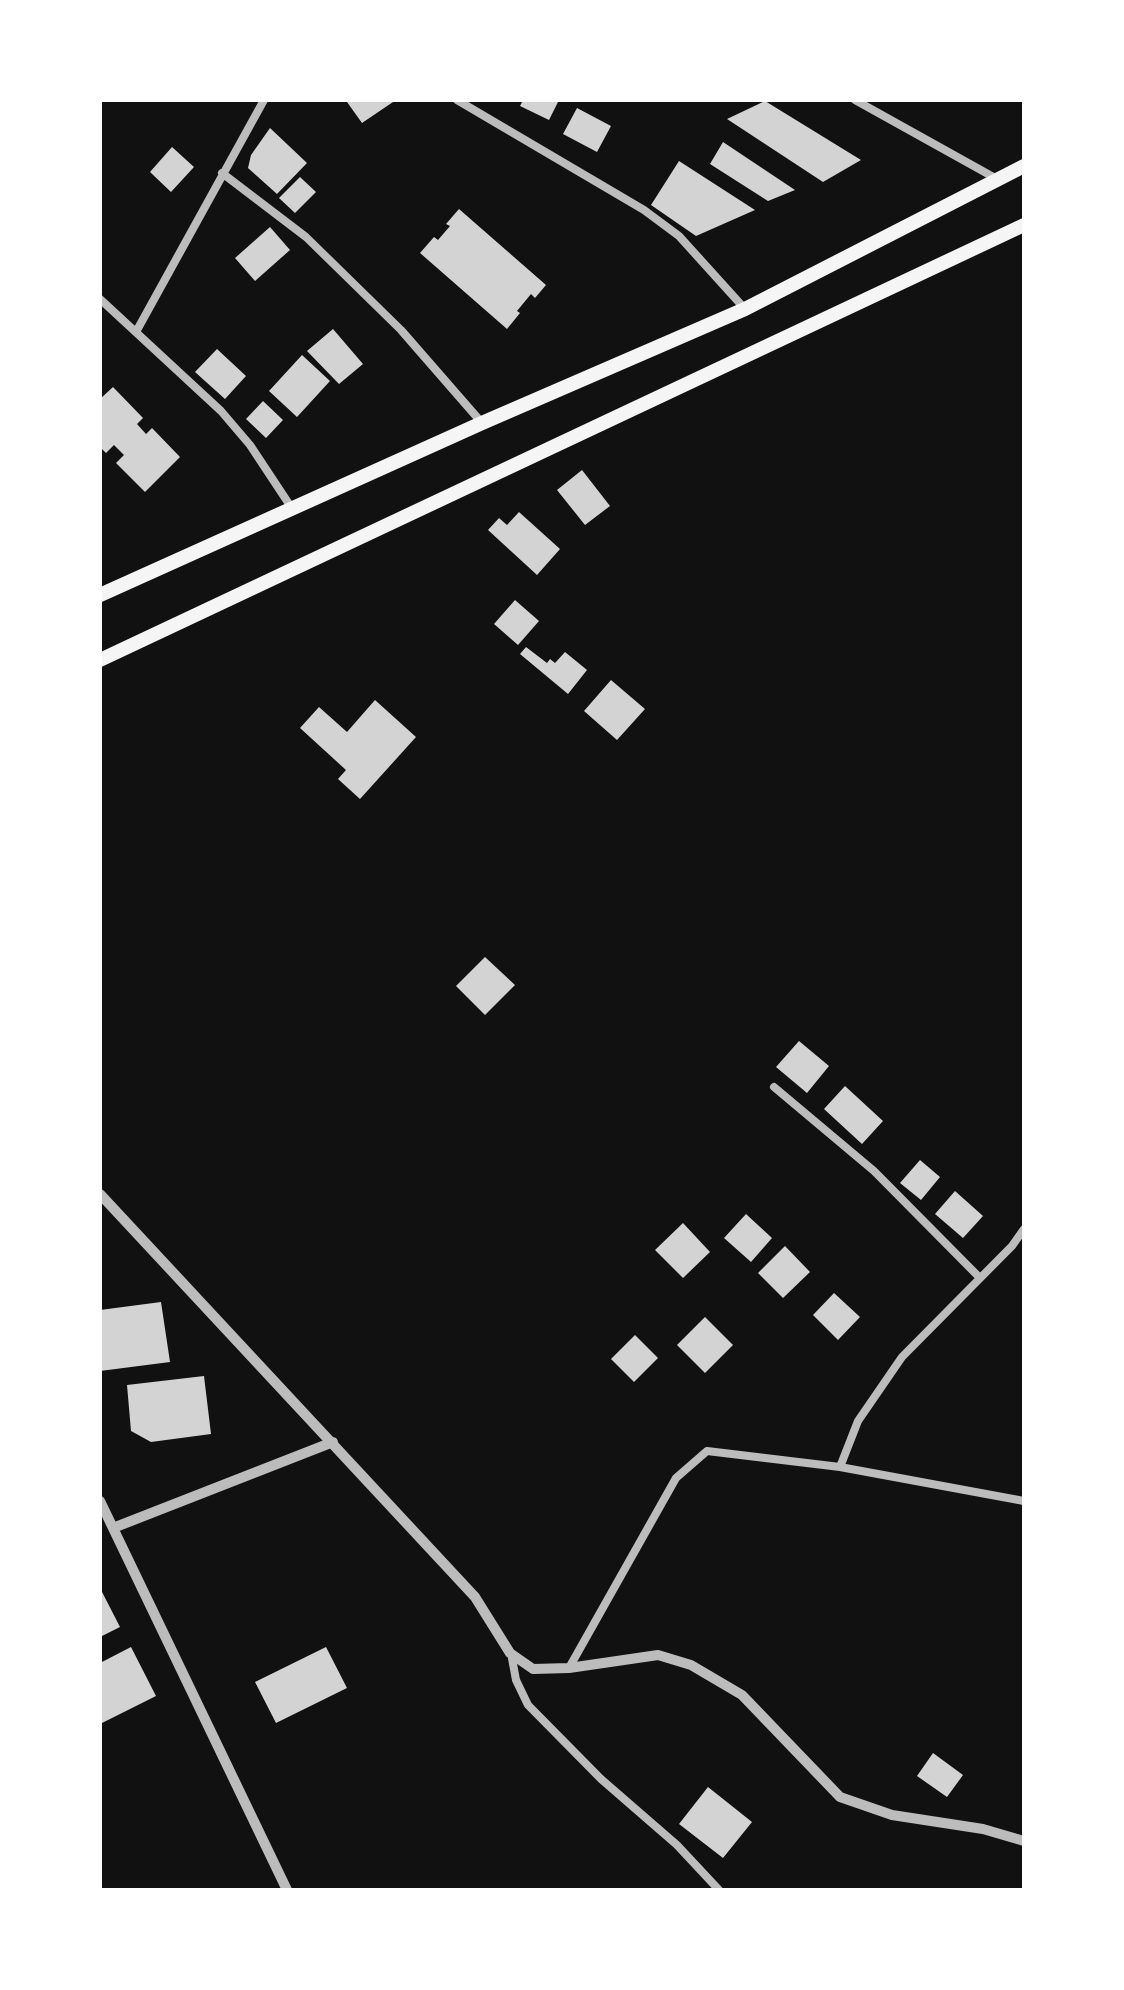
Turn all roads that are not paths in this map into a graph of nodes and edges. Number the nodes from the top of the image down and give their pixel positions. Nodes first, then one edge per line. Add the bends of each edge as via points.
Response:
1 (264, 100) edge
2 (457, 100) edge
3 (855, 100) edge
4 (1024, 166) edge
5 (222, 173) junction
6 (997, 179) junction
7 (1024, 225) edge
8 (100, 299) edge
9 (745, 309) junction
10 (136, 332) junction
11 (482, 423) junction
12 (293, 510) junction
13 (100, 595) edge
14 (100, 660) edge
15 (774, 1087) dead end
16 (100, 1194) edge
17 (1024, 1229) edge
18 (980, 1278) junction
19 (333, 1442) junction
20 (840, 1467) junction
21 (100, 1501) edge
22 (1024, 1501) edge
23 (113, 1528) junction
24 (510, 1653) junction
25 (569, 1668) junction
26 (1022, 1838) edge
27 (287, 1890) edge
28 (719, 1890) edge

1 - 5 street
2 - 9 street via 644,210 679,236
3 - 6 street
4 - 6 highway
5 - 10 street
5 - 11 street via 306,237 401,330
6 - 9 highway
7 - 14 highway
8 - 10 street
9 - 11 highway
10 - 12 street via 221,411
11 - 12 highway
12 - 13 highway
15 - 18 street via 874,1171
16 - 19 street
17 - 18 street
18 - 20 street via 902,1357 858,1421
19 - 23 street
19 - 24 street via 475,1597
20 - 22 street
20 - 25 street via 707,1451 676,1478
21 - 23 street
23 - 27 street
24 - 25 street via 533,1669
24 - 28 street via 528,1705
25 - 26 street via 658,1655 691,1665 742,1695 840,1797 892,1815

